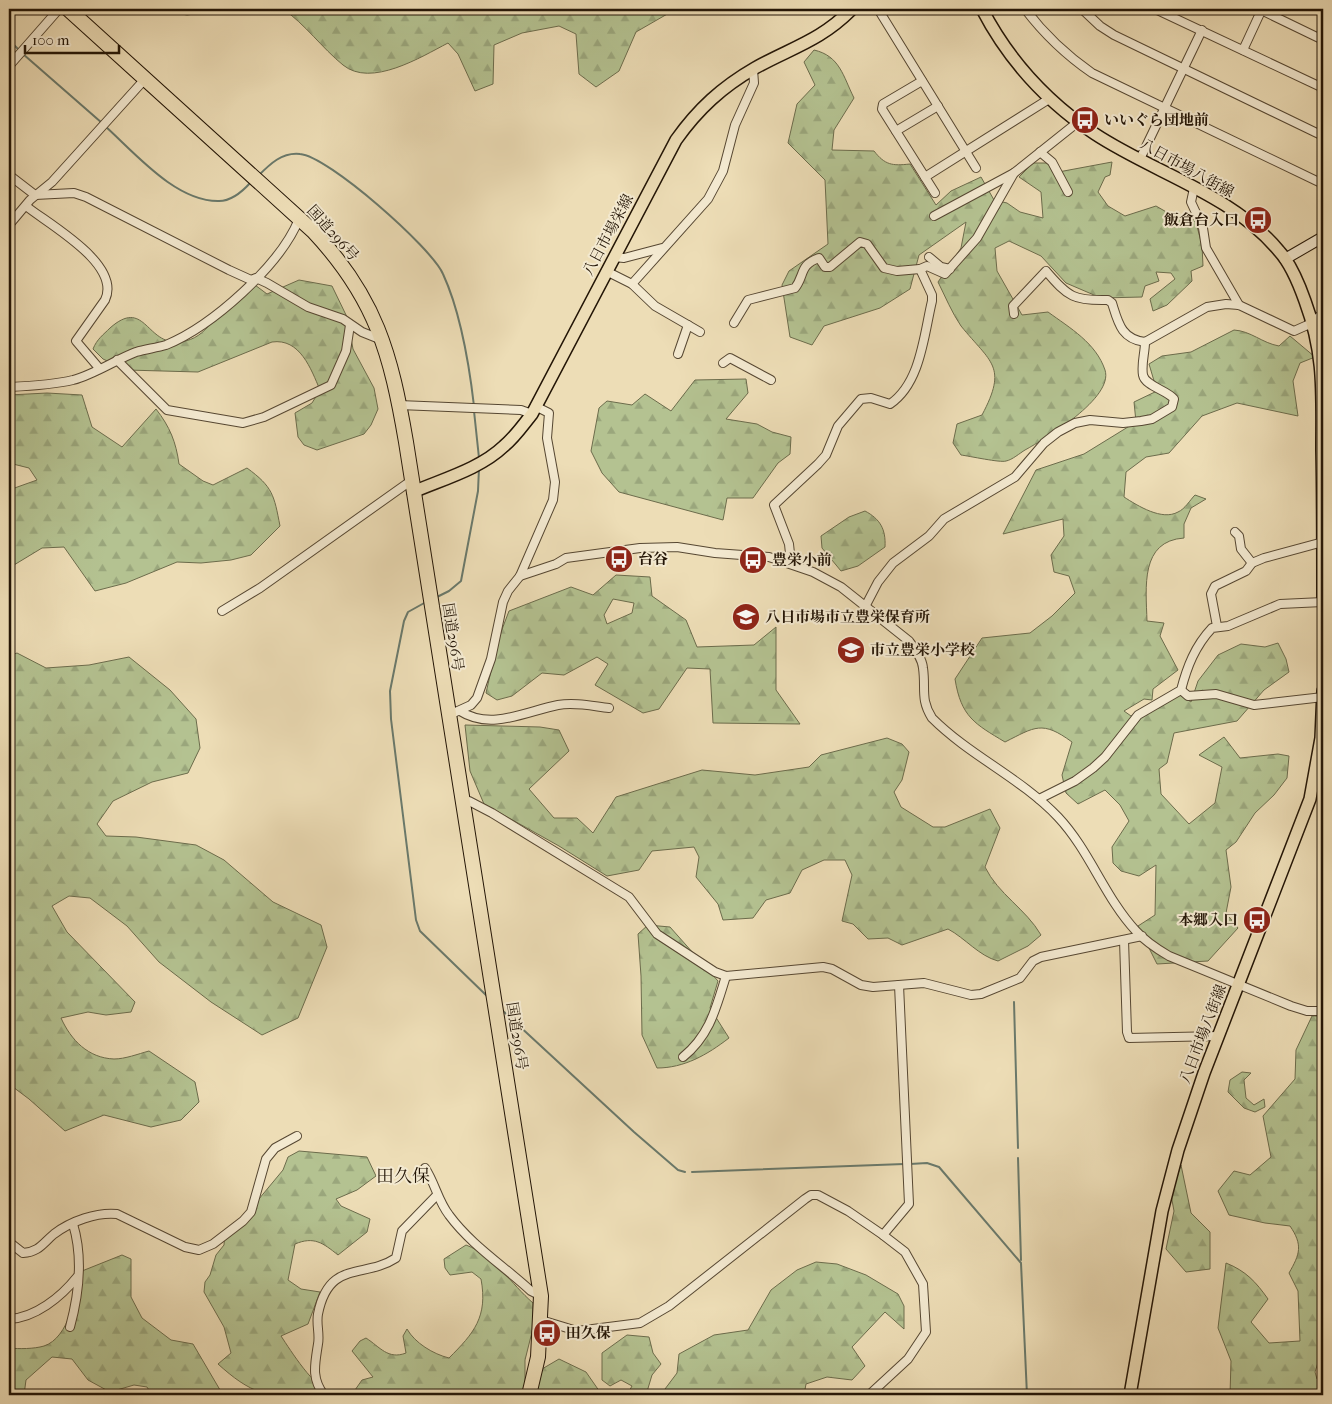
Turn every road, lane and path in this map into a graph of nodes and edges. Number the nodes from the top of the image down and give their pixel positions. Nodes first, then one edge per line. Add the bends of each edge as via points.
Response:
1 (58, 9) edge
2 (68, 9) edge
3 (852, 9) edge
4 (878, 9) edge
5 (982, 9) edge
6 (1025, 9) edge
7 (1082, 9) edge
8 (1155, 9) edge
9 (1261, 9) edge
10 (1202, 30) junction
11 (1323, 40) edge
12 (1243, 50) junction
13 (9, 66) edge
14 (754, 69) junction
15 (1183, 70) junction
16 (145, 79) junction
17 (922, 81) junction
18 (1323, 88) edge
19 (1049, 99) junction
20 (938, 106) junction
21 (1165, 107) junction
22 (1078, 122) junction
23 (896, 131) junction
24 (1323, 136) edge
25 (965, 151) junction
26 (1040, 152) junction
27 (1140, 159) junction
28 (976, 168) dead end
29 (1014, 173) junction
30 (9, 175) edge
31 (925, 176) junction
32 (1322, 182) edge
33 (1194, 188) junction
34 (1068, 192) dead end
35 (935, 193) dead end
36 (35, 195) junction
37 (26, 206) junction
38 (934, 216) dead end
39 (299, 219) junction
40 (9, 225) edge
41 (1323, 237) edge
42 (662, 248) junction
43 (614, 257) junction
44 (929, 257) dead end
45 (1285, 259) junction
46 (920, 269) junction
47 (950, 269) junction
48 (606, 271) junction
49 (256, 278) junction
50 (632, 284) junction
51 (1239, 306) junction
52 (1323, 313) edge
53 (1014, 314) dead end
54 (734, 323) dead end
55 (1312, 323) junction
56 (688, 324) junction
57 (350, 325) junction
58 (700, 332) dead end
59 (384, 341) junction
60 (1144, 342) junction
61 (678, 354) dead end
62 (117, 360) junction
63 (723, 363) dead end
64 (100, 368) junction
65 (770, 380) dead end
66 (9, 387) edge
67 (399, 404) junction
68 (534, 410) junction
69 (412, 486) junction
70 (1323, 525) edge
71 (1234, 532) dead end
72 (1323, 542) edge
73 (791, 563) junction
74 (1252, 563) junction
75 (520, 576) junction
76 (1323, 600) edge
77 (866, 605) junction
78 (222, 611) dead end
79 (1217, 626) junction
80 (1181, 690) junction
81 (1323, 691) edge
82 (1323, 697) edge
83 (609, 708) dead end
84 (455, 713) junction
85 (1322, 738) edge
86 (1039, 799) junction
87 (462, 802) junction
88 (1142, 936) junction
89 (1124, 940) junction
90 (726, 976) junction
91 (1238, 984) junction
92 (899, 985) junction
93 (1323, 1011) edge
94 (1219, 1036) junction
95 (682, 1057) dead end
96 (297, 1136) dead end
97 (425, 1168) dead end
98 (438, 1195) junction
99 (73, 1224) junction
100 (883, 1235) junction
101 (9, 1242) edge
102 (79, 1276) junction
103 (541, 1296) junction
104 (9, 1319) edge
105 (541, 1320) junction
106 (70, 1327) dead end
107 (324, 1395) edge
108 (529, 1395) edge
109 (869, 1395) edge
110 (1130, 1395) edge

1 - 13 street
2 - 16 highway, 国道296号
3 - 14 main road, 八日市場栄線 via 821,36
4 - 17 street
5 - 19 main road, 八日市場八街線 via 1014,59
6 - 21 street via 1052,40 1092,73
7 - 15 street via 1114,35
8 - 10 street
9 - 11 street
9 - 12 street
10 - 12 street
10 - 15 street
12 - 18 street
14 - 42 street via 754,83 735,125 716,186 708,199
14 - 43 main road, 八日市場栄線 via 695,113 676,140
15 - 21 street
15 - 24 street
16 - 36 street via 52,182
16 - 39 highway, 国道296号
17 - 20 street
17 - 23 street via 883,104 882,109
19 - 22 main road, 八日市場八街線
19 - 25 street
20 - 23 street
20 - 25 street
21 - 27 street
21 - 32 street
22 - 26 street
22 - 27 main road, 八日市場八街線
23 - 31 street
25 - 28 street
25 - 31 street
26 - 29 street
26 - 34 street via 1052,162
27 - 33 main road, 八日市場八街線
29 - 38 street
29 - 47 street via 977,238
30 - 36 street
31 - 35 street
33 - 45 main road, 八日市場八街線 via 1246,220
33 - 51 street via 1191,202 1203,228 1206,248
36 - 37 street
36 - 49 street via 74,193 86,197 229,270 251,280
37 - 40 street
37 - 64 street via 77,242 92,257 106,281 105,300 76,341
39 - 49 street via 294,233
39 - 59 highway, 国道296号 via 346,269 370,309
41 - 45 street
42 - 43 street via 624,258
42 - 50 street
43 - 48 main road, 八日市場栄線
44 - 47 street via 941,267
45 - 55 main road, 八日市場八街線
46 - 47 street via 927,266 943,274
46 - 54 street via 896,271 884,268 867,244 860,242 830,267 825,267 819,258 811,261 795,288 748,300
46 - 73 street via 932,301 916,366 906,387 890,404 871,398 861,399 838,426 826,455 774,505 789,544
48 - 50 street
48 - 68 main road, 八日市場栄線
49 - 57 street via 308,307 343,319
49 - 62 street via 245,291 199,328 165,345
50 - 56 street via 655,306
51 - 55 street via 1294,332
51 - 60 street via 1207,307
52 - 55 street
53 - 60 street via 1013,306 1046,271 1071,297 1108,300 1112,303 1121,331 1129,338
55 - 70 main road, 八日市場八街線 via 1323,376
56 - 58 street
56 - 61 street
57 - 59 street
57 - 62 street via 346,352 331,385 264,417 243,423 167,410
59 - 67 highway, 国道296号
60 - 77 street via 1145,380 1171,394 1174,399 1172,407 1141,422 1090,420 1058,432 1015,476 944,519 914,549 893,563
62 - 64 street
63 - 65 street via 730,358
64 - 66 street via 74,380
67 - 68 street
67 - 69 highway, 国道296号
68 - 69 main road, 八日市場栄線 via 504,447 489,457
68 - 75 street via 549,413 547,438 554,493
69 - 78 street
69 - 84 highway, 国道296号
70 - 72 main road, 八日市場八街線
71 - 74 street
72 - 74 street via 1299,546
72 - 76 main road, 八日市場八街線
73 - 75 street via 769,557 677,547 640,548 566,558
73 - 77 street via 841,587
74 - 79 street via 1246,571 1212,589
75 - 84 street via 503,602 491,659 477,698
76 - 79 street via 1280,604 1228,626
77 - 86 street via 909,640 916,650 923,668 923,696 932,718
79 - 80 street via 1191,658
80 - 82 street via 1188,696 1216,694 1254,705
80 - 86 street via 1138,715 1105,756 1087,772
81 - 82 main road, 八日市場八街線
82 - 85 main road, 八日市場八街線
83 - 84 street via 560,705 506,719
84 - 87 highway, 国道296号
85 - 91 main road, 八日市場八街線 via 1310,799
86 - 88 street via 1074,837 1126,918
87 - 90 street via 469,801 492,814 629,897 657,934
87 - 103 highway, 国道296号
88 - 89 street
88 - 91 street via 1169,956
89 - 92 street via 1033,961 1020,978 981,994 971,995 924,983
89 - 94 street via 1126,1032 1129,1038
90 - 92 street via 824,967 861,985
90 - 95 street via 718,1008 707,1031
91 - 93 street via 1291,1006
91 - 94 main road, 八日市場八街線
92 - 100 street via 909,1204
94 - 110 main road, 八日市場八街線 via 1188,1117 1169,1181
96 - 99 street via 275,1148 266,1159 251,1212 213,1244 199,1250 117,1214 106,1213
97 - 98 street
98 - 103 street via 448,1214 464,1232 531,1291
98 - 107 street via 402,1231 396,1258 342,1275 321,1301 313,1368 316,1382
99 - 101 street via 54,1234 32,1253 23,1253
99 - 102 street
100 - 105 street via 848,1211 818,1195 811,1195 669,1306 640,1323 577,1331
100 - 109 street via 905,1252 923,1284 926,1332 908,1359
102 - 104 street via 52,1301 18,1319
102 - 106 street
103 - 105 highway, 国道296号
105 - 108 highway, 国道296号 via 538,1357

